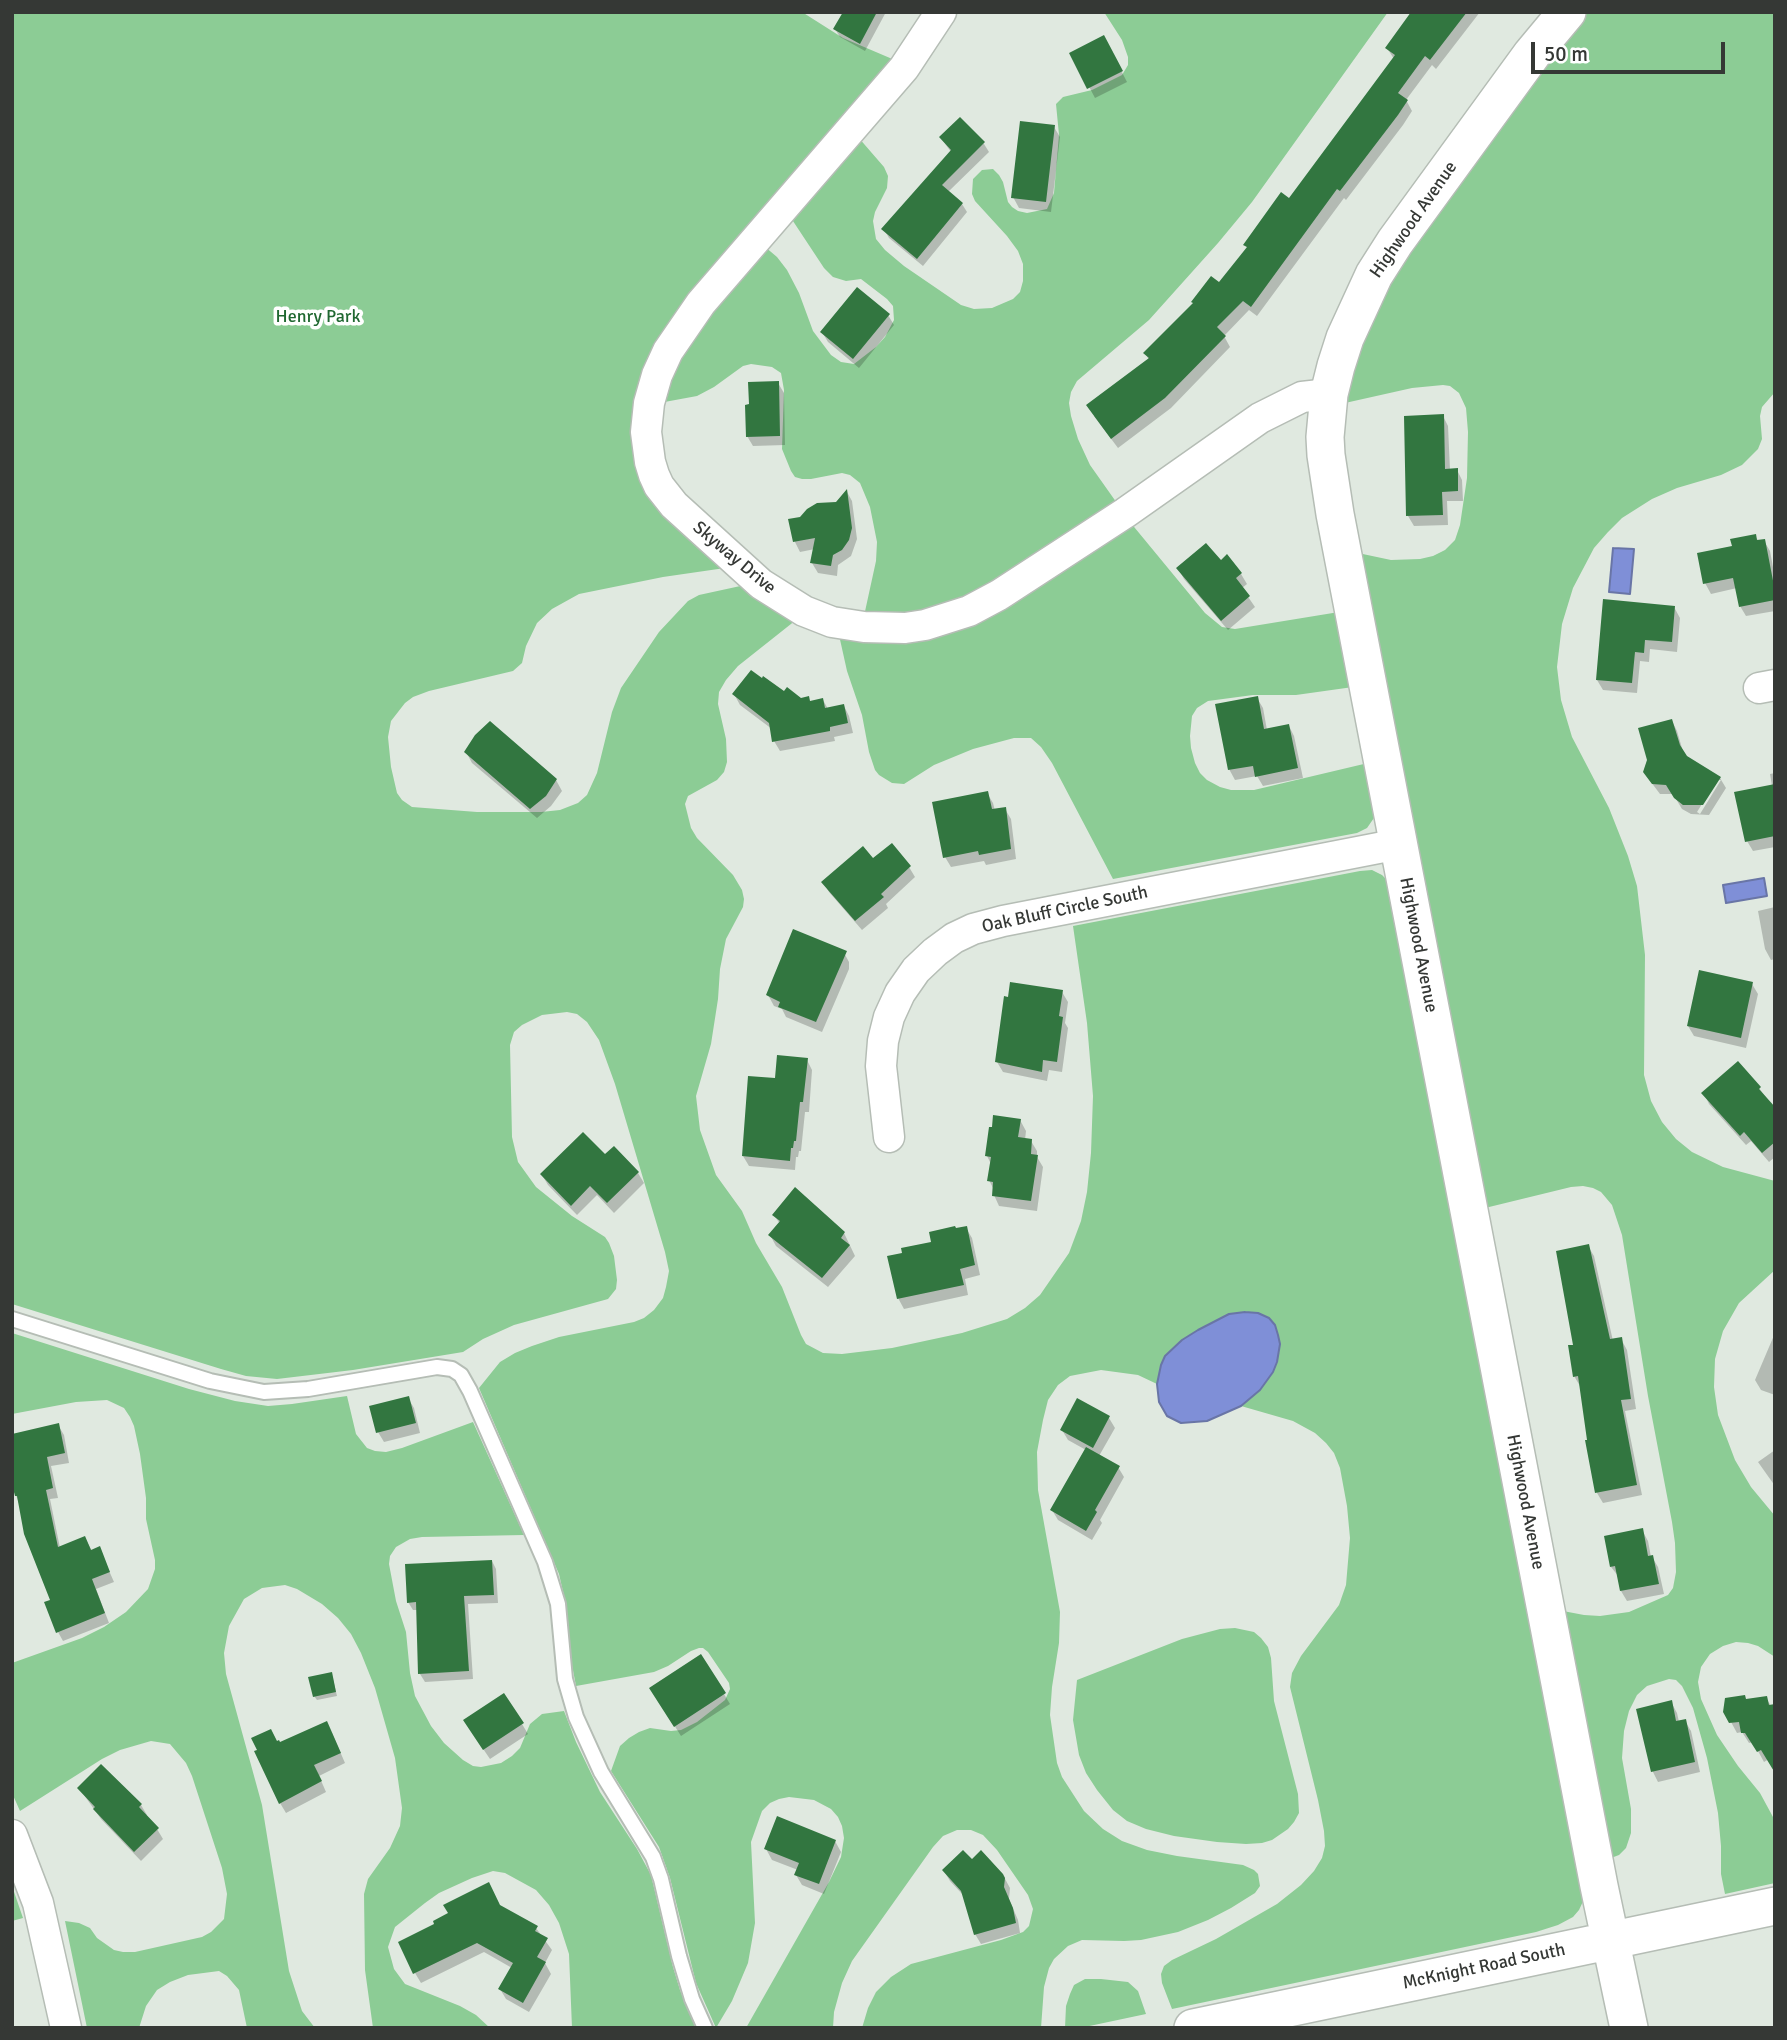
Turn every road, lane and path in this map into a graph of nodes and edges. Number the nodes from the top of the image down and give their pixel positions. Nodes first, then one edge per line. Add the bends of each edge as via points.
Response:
1 (941, 12) edge
2 (1567, 12) edge
3 (1329, 394) junction
4 (1399, 844) junction
5 (889, 1137) dead end
6 (12, 1319) edge
7 (12, 1835) edge
8 (1775, 1906) edge
9 (1610, 1941) junction
10 (66, 2028) edge
11 (705, 2028) edge
12 (1194, 2028) edge
13 (1629, 2028) edge

1 - 3 street, Skyway Drive via 904,68 709,293 668,351 649,403 646,432 654,475 674,505 761,584 804,611 864,628 925,625 969,611 999,595 1260,418 1302,397
2 - 3 street, Highwood Avenue via 1382,262 1345,338
3 - 4 street, Highwood Avenue via 1325,437 1329,480
4 - 5 street, Oak Bluff Circle South via 1003,921 954,938 916,970 890,1017 881,1066
4 - 9 street, Highwood Avenue
6 - 11 lane via 210,1381 264,1392 437,1367 461,1375 545,1562 558,1604 565,1679 576,1717 601,1772 653,1857 692,2000
7 - 10 street via 38,1903
8 - 9 street, McKnight Road South
9 - 12 street, McKnight Road South
9 - 13 street, Highwood Avenue

